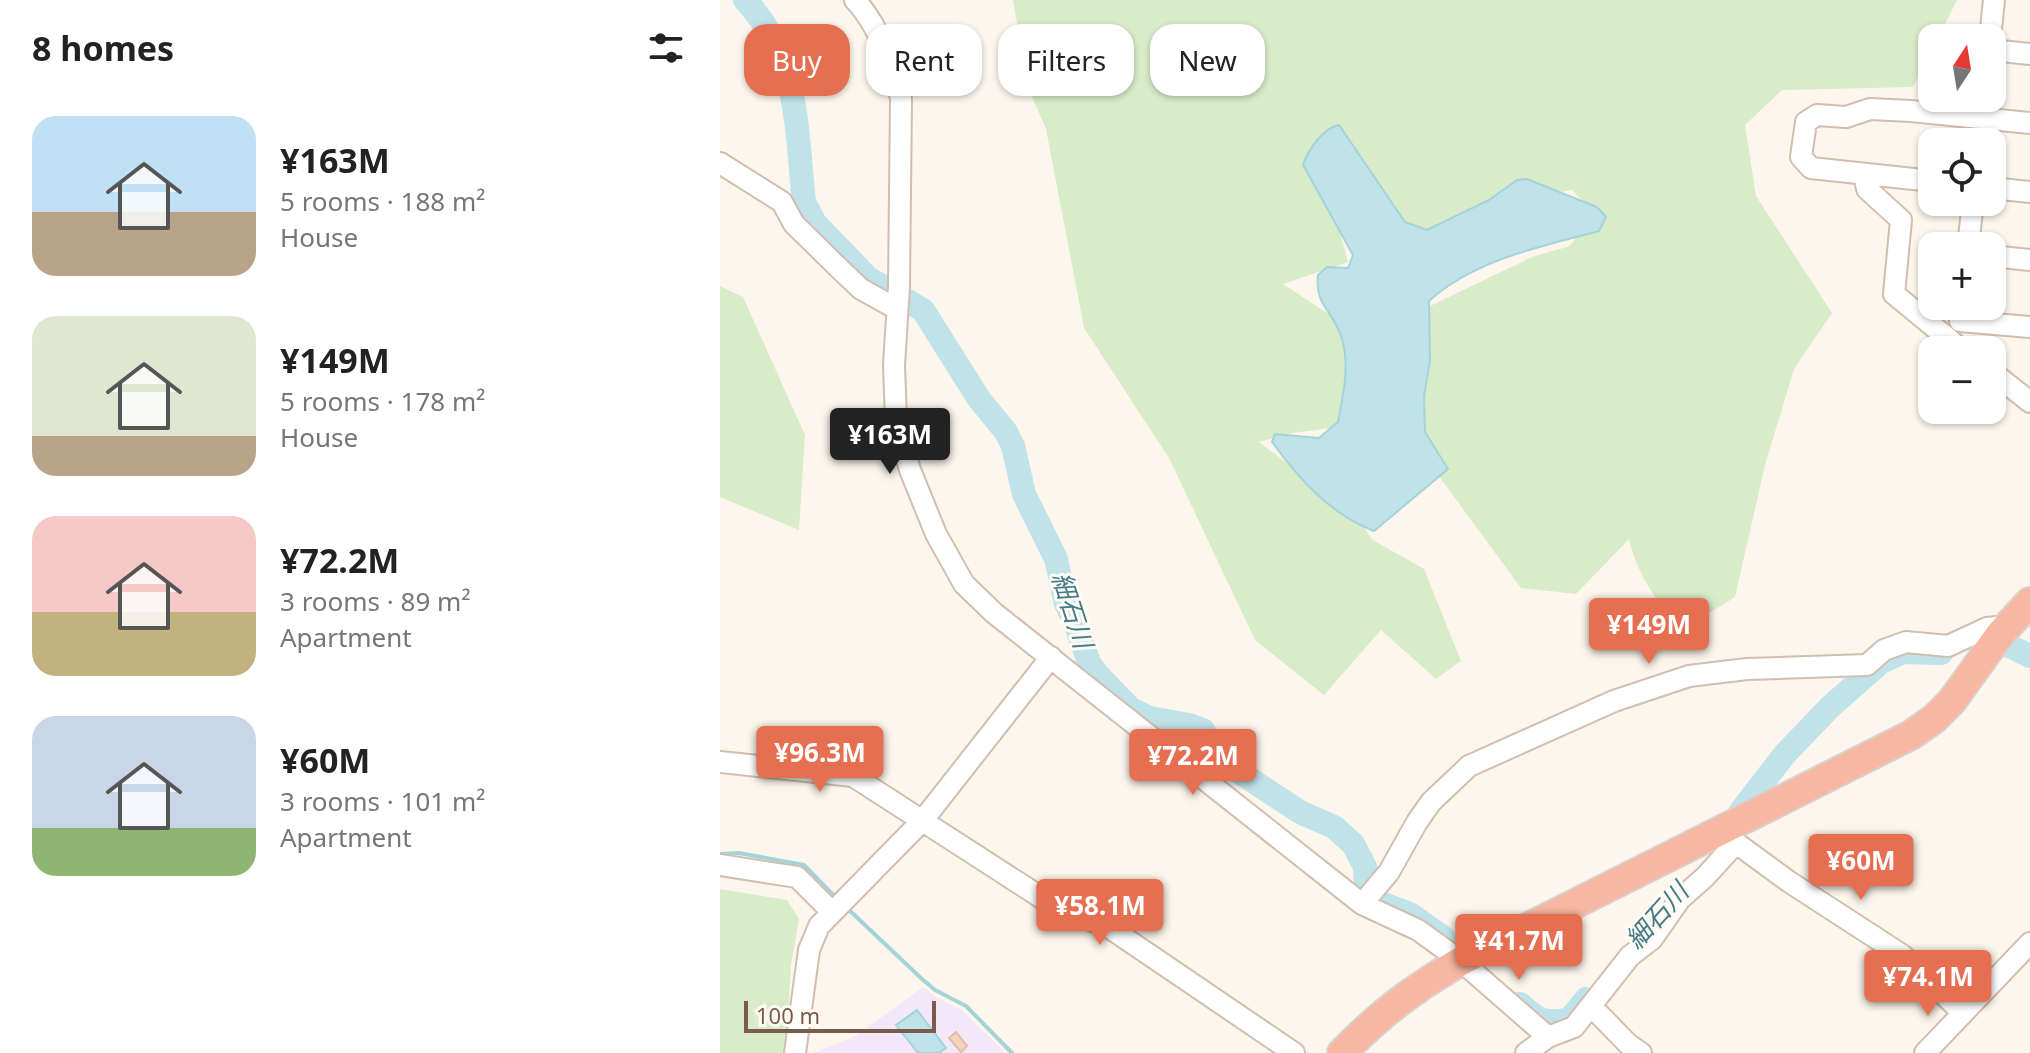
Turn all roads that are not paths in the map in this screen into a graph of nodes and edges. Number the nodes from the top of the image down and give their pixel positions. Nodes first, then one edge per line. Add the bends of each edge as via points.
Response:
1 (855, 0) edge
2 (1994, 0) edge
3 (1991, 24) edge
4 (2006, 51) edge
5 (2030, 54) edge
6 (1918, 109) edge
7 (1996, 112) edge
8 (2030, 123) edge
9 (720, 163) edge
10 (1864, 174) junction
11 (1918, 180) edge
12 (2006, 189) edge
13 (2030, 192) edge
14 (2006, 257) edge
15 (2030, 260) edge
16 (898, 300) junction
17 (1996, 320) edge
18 (2030, 327) edge
19 (1945, 336) edge
20 (2006, 382) edge
21 (2029, 398) edge
22 (2030, 602) edge
23 (1998, 638) junction
24 (1051, 657) junction
25 (720, 762) edge
26 (923, 820) junction
27 (1728, 838) junction
28 (720, 865) edge
29 (1368, 897) junction
30 (838, 905) junction
31 (2030, 943) edge
32 (1470, 956) junction
33 (1592, 1007) junction
34 (1963, 1013) junction
35 (1548, 1037) junction
36 (795, 1053) edge
37 (1294, 1053) edge
38 (1342, 1053) edge
39 (1526, 1053) edge
40 (1641, 1053) edge
41 (1925, 1053) edge

1 - 16 street via 876,32 901,99
2 - 3 street
4 - 5 street
6 - 10 street via 1817,115 1806,122 1801,157 1811,168
7 - 8 street
9 - 16 street via 782,202 794,224 861,289
10 - 11 street
10 - 19 street via 1867,189 1901,220 1894,294
12 - 13 street
14 - 15 street
16 - 24 street via 896,420 936,534 964,584
17 - 18 street
20 - 21 street
22 - 23 highway
23 - 27 highway via 1934,719
23 - 29 street via 1987,628 1948,646 1906,642 1884,650 1867,665 1705,672 1614,701 1460,771 1417,822
24 - 26 street
24 - 29 street
25 - 26 street via 853,776
26 - 30 street
26 - 37 street via 1059,909 1107,926
27 - 32 highway
27 - 33 street via 1705,877 1680,899 1652,939 1630,956
27 - 34 street via 1902,955
28 - 30 street via 797,877
29 - 32 street
30 - 36 street via 819,926 809,950
31 - 34 street
32 - 35 street
32 - 38 highway via 1377,1017
33 - 35 street via 1574,1027
33 - 40 street
34 - 41 street
35 - 39 street

